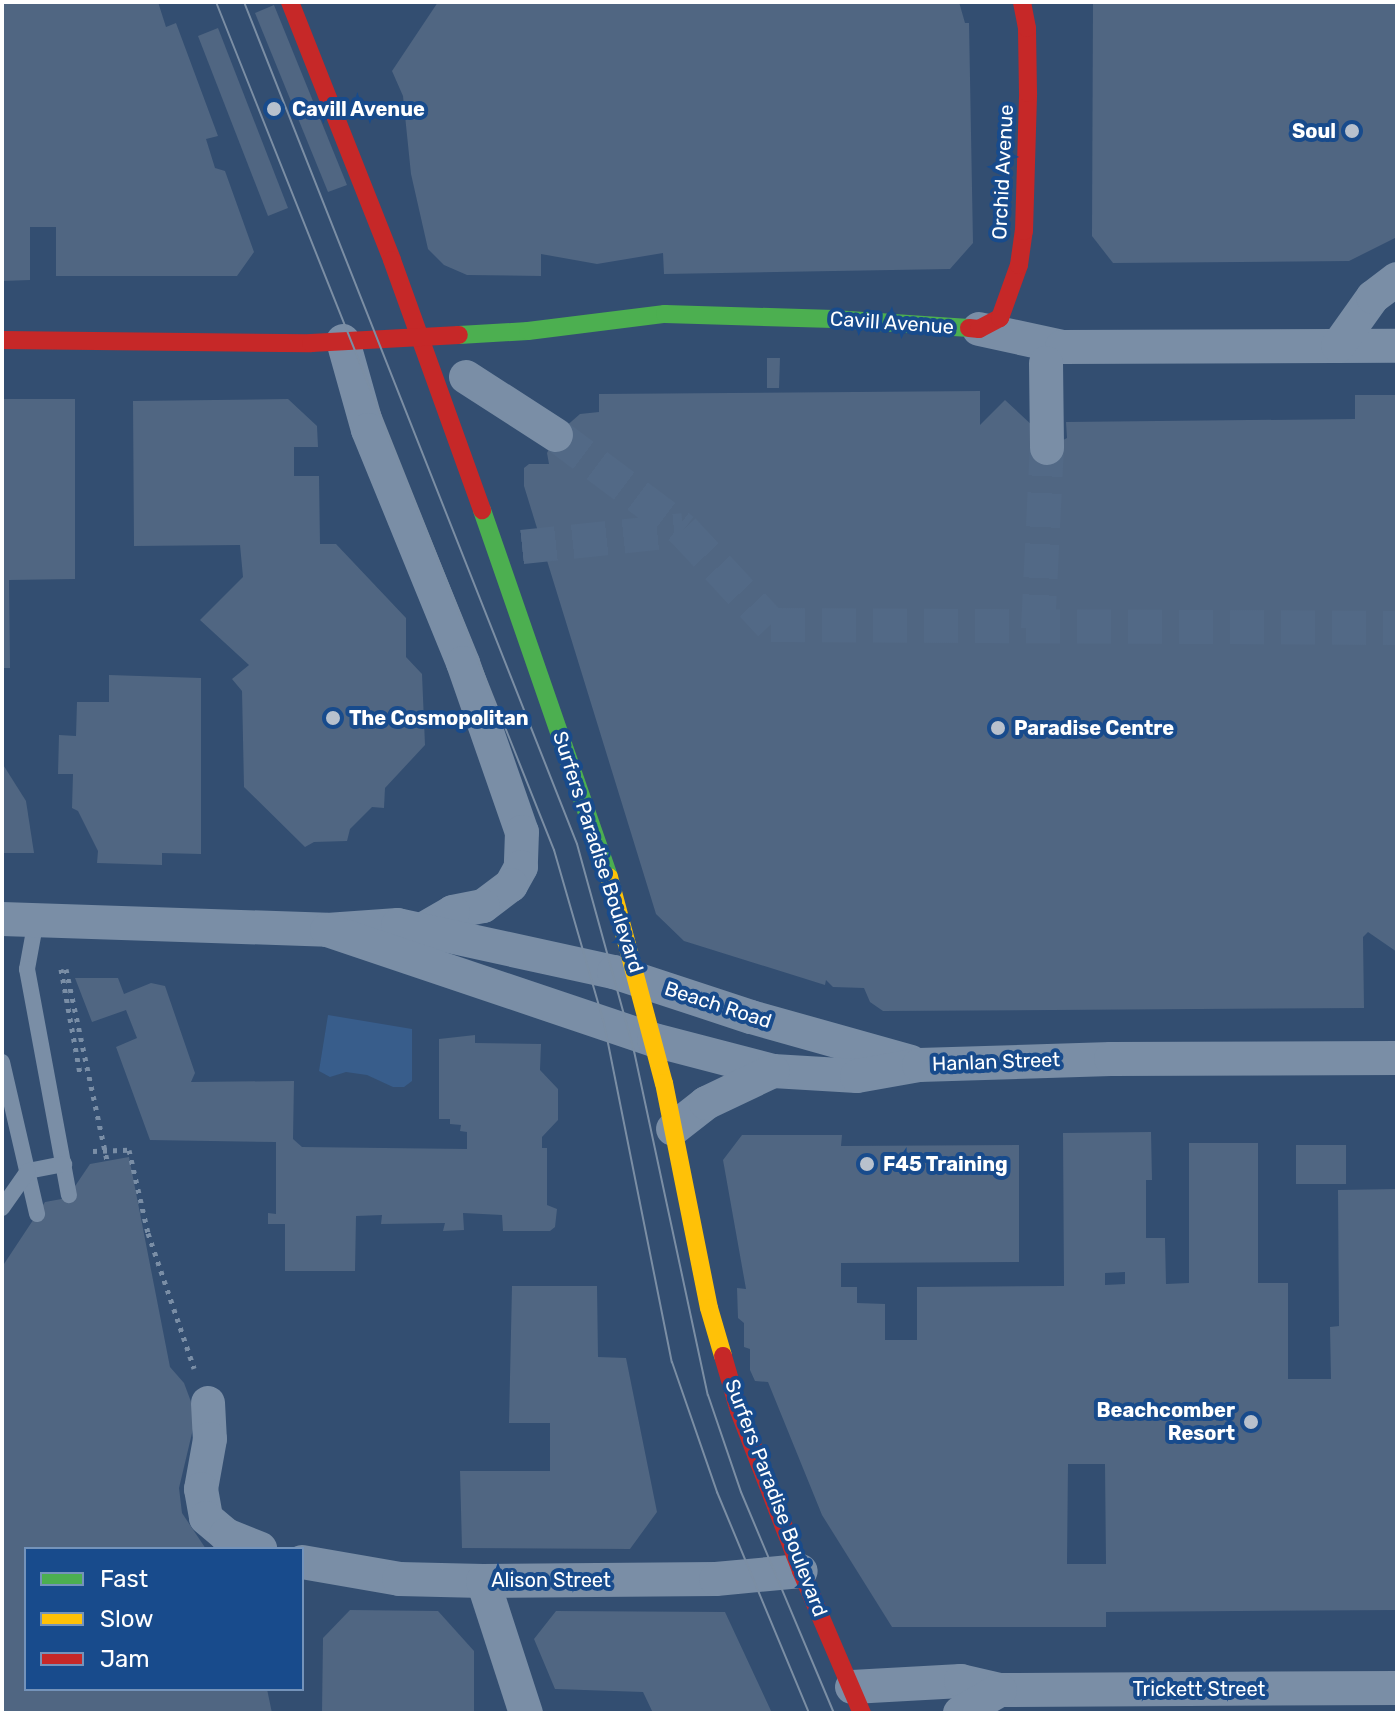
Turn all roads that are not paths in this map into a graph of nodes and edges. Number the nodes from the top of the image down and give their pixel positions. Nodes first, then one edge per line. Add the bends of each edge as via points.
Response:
1 (290, 2) edge
2 (1022, 2) edge
3 (1397, 279) edge
4 (979, 329) junction
5 (418, 335) junction
6 (2, 340) edge
7 (343, 341) junction
8 (1338, 346) junction
9 (1397, 346) edge
10 (1046, 363) dead end
11 (466, 377) dead end
12 (556, 435) tunnel mouth
13 (1047, 448) tunnel mouth
14 (2, 919) edge
15 (36, 920) junction
16 (327, 930) junction
17 (422, 930) junction
18 (639, 980) junction
19 (604, 1023) joint
20 (654, 1040) junction
21 (1397, 1058) edge
22 (2, 1062) edge
23 (919, 1065) junction
24 (773, 1071) junction
25 (673, 1129) junction
26 (64, 1164) junction
27 (28, 1171) junction
28 (69, 1195) dead end
29 (2, 1208) edge
30 (37, 1214) dead end
31 (208, 1403) road end
32 (255, 1547) edge
33 (304, 1562) edge
34 (801, 1571) junction
35 (483, 1581) junction
36 (1397, 1688) edge
37 (1000, 1690) junction
38 (857, 1700) edge
39 (526, 1713) edge
40 (960, 1713) edge

1 - 5 street, Surfers Paradise Boulevard
2 - 4 street, Orchid Avenue via 1028,93 1024,231 1019,265 1000,318
3 - 8 street via 1373,297
4 - 5 street, Cavill Avenue via 665,314 528,331
4 - 8 street, Cavill Avenue via 1062,347
5 - 7 street, Cavill Avenue
5 - 18 street, Surfers Paradise Boulevard via 510,587
6 - 7 street, Cavill Avenue
7 - 17 street via 368,430 463,663 522,832 521,867 511,885 483,906 453,912
8 - 9 street, Cavill Avenue
10 - 13 street
11 - 12 street
14 - 15 street, Beach Road
15 - 16 street, Beach Road
15 - 26 lane via 27,969
16 - 17 street, Beach Road via 398,925
16 - 19 street, Beach Road
17 - 18 street, Beach Road
18 - 20 street, Surfers Paradise Boulevard
18 - 23 street, Beach Road
19 - 20 street, Hanlan Street
20 - 24 street, Hanlan Street
20 - 25 street, Surfers Paradise Boulevard
21 - 23 street, Hanlan Street
22 - 27 lane
23 - 24 street, Hanlan Street via 857,1076
24 - 25 street via 706,1103
25 - 34 street, Surfers Paradise Boulevard via 709,1308 739,1411
26 - 27 lane
26 - 28 lane
27 - 29 lane
27 - 30 lane
31 - 32 street via 210,1439 201,1489 206,1518 226,1535
33 - 35 street, Alison Street via 399,1579
34 - 35 street, Alison Street via 716,1579
34 - 38 street, Surfers Paradise Boulevard
35 - 39 street
36 - 37 street, Trickett Street
37 - 38 street, Trickett Street via 961,1681
37 - 40 street, Trickett Street

